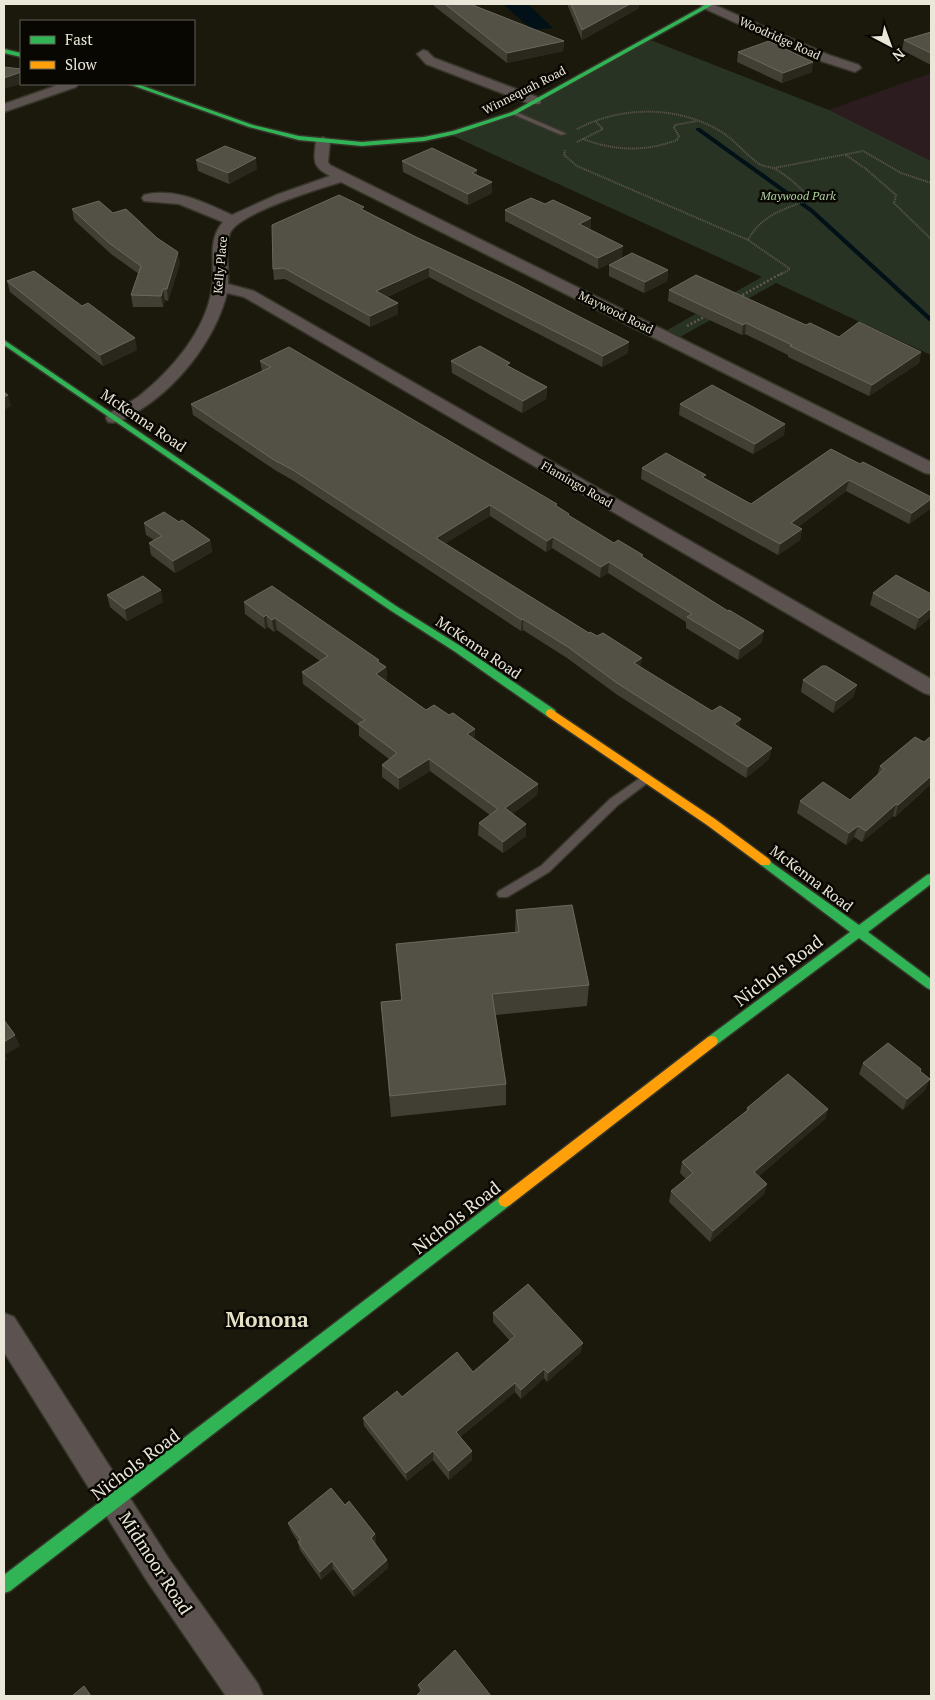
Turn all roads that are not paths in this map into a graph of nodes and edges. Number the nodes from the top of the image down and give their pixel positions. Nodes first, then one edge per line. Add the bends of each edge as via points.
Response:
1 (709, 5) edge
2 (4, 51) edge
3 (423, 54) dead end
4 (20, 55) edge
5 (855, 68) dead end
6 (69, 85) edge
7 (135, 85) edge
8 (535, 101) junction
9 (4, 108) edge
10 (514, 113) junction
11 (563, 134) road end
12 (323, 141) junction
13 (342, 177) junction
14 (149, 198) dead end
15 (233, 221) junction
16 (220, 286) junction
17 (4, 342) edge
18 (114, 418) junction
19 (931, 469) edge
20 (931, 688) edge
21 (646, 778) junction
22 (931, 878) edge
23 (503, 894) dead end
24 (859, 932) junction
25 (931, 985) edge
26 (4, 1327) edge
27 (115, 1501) junction
28 (4, 1585) edge
29 (246, 1696) edge

1 - 5 street, Woodridge Road via 825,58
1 - 8 street, Winnequah Road
2 - 4 street
3 - 8 street via 430,61
6 - 9 street
7 - 12 street, Winnequah Road via 256,127
8 - 10 street, Winnequah Road
10 - 11 lane
10 - 12 street, Winnequah Road via 482,126 438,137 376,144
12 - 13 street, Maywood Road via 321,162 325,168
13 - 15 street, Kelly Place via 264,205
13 - 19 street, Maywood Road
14 - 15 street via 167,196 181,199
15 - 16 street, Kelly Place via 223,231 221,240
16 - 18 street, Kelly Place via 211,318 178,368 145,399
16 - 20 street, Flamingo Road via 249,294
17 - 18 street, McKenna Road
18 - 21 street, McKenna Road
21 - 23 lane via 614,802 545,869
21 - 24 street, McKenna Road
22 - 24 street, Nichols Road
24 - 25 street, McKenna Road
24 - 27 street, Nichols Road
26 - 27 street, Midmoor Road
27 - 28 street, Nichols Road
27 - 29 street, Midmoor Road via 158,1570

